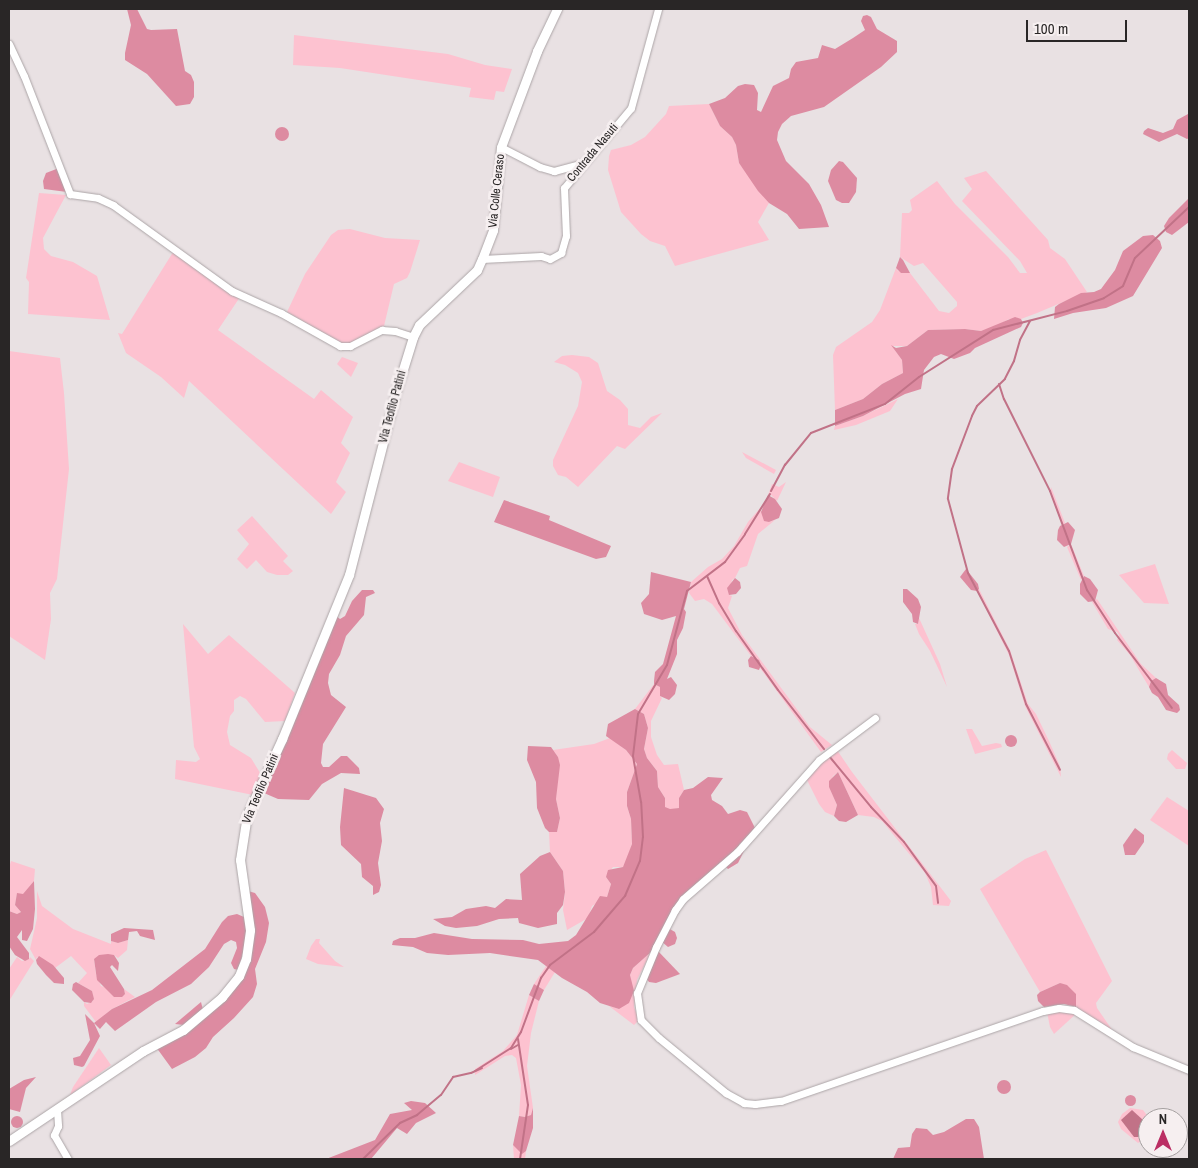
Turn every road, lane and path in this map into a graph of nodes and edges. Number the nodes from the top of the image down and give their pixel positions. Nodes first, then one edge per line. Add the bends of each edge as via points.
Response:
1 (557, 9) edge
2 (658, 9) edge
3 (9, 44) edge
4 (501, 147) junction
5 (584, 163) junction
6 (482, 259) junction
7 (419, 325) joint
8 (413, 337) junction
9 (874, 718) dead end
10 (1189, 1070) edge
11 (57, 1110) junction
12 (9, 1142) edge
13 (68, 1159) edge

1 - 4 street, Via Colle Ceraso via 537,51
2 - 5 street, Contrada Nasuti via 631,108
3 - 8 street via 70,194 98,198 113,205 232,291 281,313 340,346 350,346 382,330
4 - 5 street via 554,172
4 - 6 street, Via Colle Ceraso via 493,230
5 - 6 street, Contrada Nasuti via 564,188 566,236 561,253 550,259 541,256
6 - 7 street, Via Colle Ceraso via 477,270
7 - 8 street, Via Teofilo Patini
8 - 11 street, Via Teofilo Patini via 349,575 247,816 240,876 250,940 239,976 222,997 183,1030 143,1051
9 - 10 street via 819,760 737,852 679,904 656,947 637,994 641,1020 726,1093 744,1103 780,1101 1059,1008 1074,1010 1133,1047
11 - 12 street, Via Teofilo Patini
11 - 13 street via 58,1126 54,1135

